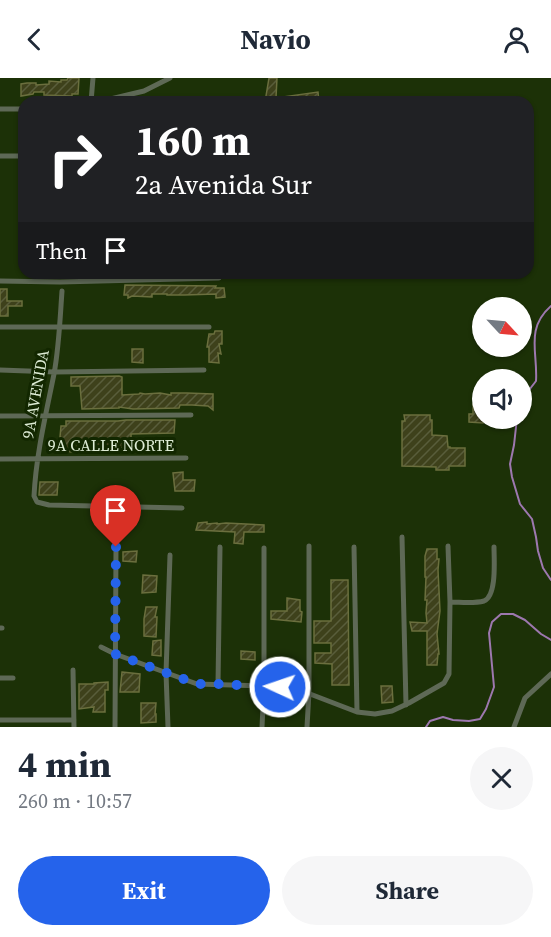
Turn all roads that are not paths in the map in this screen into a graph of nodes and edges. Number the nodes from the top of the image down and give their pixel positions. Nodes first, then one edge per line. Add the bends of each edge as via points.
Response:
1 (93, 78) edge
2 (170, 78) edge
3 (92, 96) edge
4 (123, 96) edge
5 (0, 109) edge
6 (18, 109) edge
7 (0, 156) edge
8 (18, 156) edge
9 (168, 279) edge
10 (117, 280) joint
11 (0, 281) edge
12 (62, 291) dead end
13 (0, 327) edge
14 (60, 327) junction
15 (209, 327) dead end
16 (0, 370) edge
17 (204, 370) dead end
18 (55, 372) junction
19 (191, 415) dead end
20 (0, 416) edge
21 (45, 416) junction
22 (186, 458) dead end
23 (0, 459) edge
24 (38, 459) junction
25 (182, 508) dead end
26 (402, 537) dead end
27 (309, 546) dead end
28 (448, 546) dead end
29 (116, 547) dead end
30 (220, 547) dead end
31 (354, 547) dead end
32 (494, 547) dead end
33 (264, 548) dead end
34 (170, 555) dead end
35 (450, 602) junction
36 (100, 647) dead end
37 (115, 654) junction
38 (73, 670) dead end
39 (166, 673) junction
40 (551, 674) edge
41 (0, 678) edge
42 (13, 678) dead end
43 (218, 684) junction
44 (264, 686) junction
45 (309, 692) junction
46 (406, 705) junction
47 (357, 712) junction
48 (0, 720) edge
49 (74, 724) edge
50 (115, 727) edge
51 (168, 727) edge
52 (262, 727) edge
53 (307, 727) edge
54 (514, 727) edge

1 - 3 street
2 - 4 street
5 - 6 street
7 - 8 street
9 - 10 street
10 - 11 street
12 - 14 street, 9A AVENIDA
13 - 14 street
14 - 15 street
14 - 18 street, 9A AVENIDA
16 - 18 street
17 - 18 street
18 - 21 street, 9A AVENIDA
19 - 21 street
20 - 21 street
21 - 24 street, 9A AVENIDA
22 - 24 street, 9A CALLE NORTE
23 - 24 street, 9A CALLE NORTE
24 - 25 street, 9A AVENIDA via 34,496 37,501 49,505
26 - 46 street
27 - 45 street
28 - 35 street
29 - 37 street
30 - 43 street
31 - 47 street
32 - 35 street via 490,597 484,601
33 - 44 street
34 - 39 street
35 - 46 street via 449,674 444,683
36 - 37 street
37 - 39 street
37 - 50 street
38 - 49 street
39 - 43 street via 197,684
39 - 51 street
40 - 54 street via 525,698
41 - 42 street
43 - 44 street
44 - 45 street
44 - 52 street
45 - 47 street
45 - 53 street
46 - 47 street via 375,714
48 - 49 street

